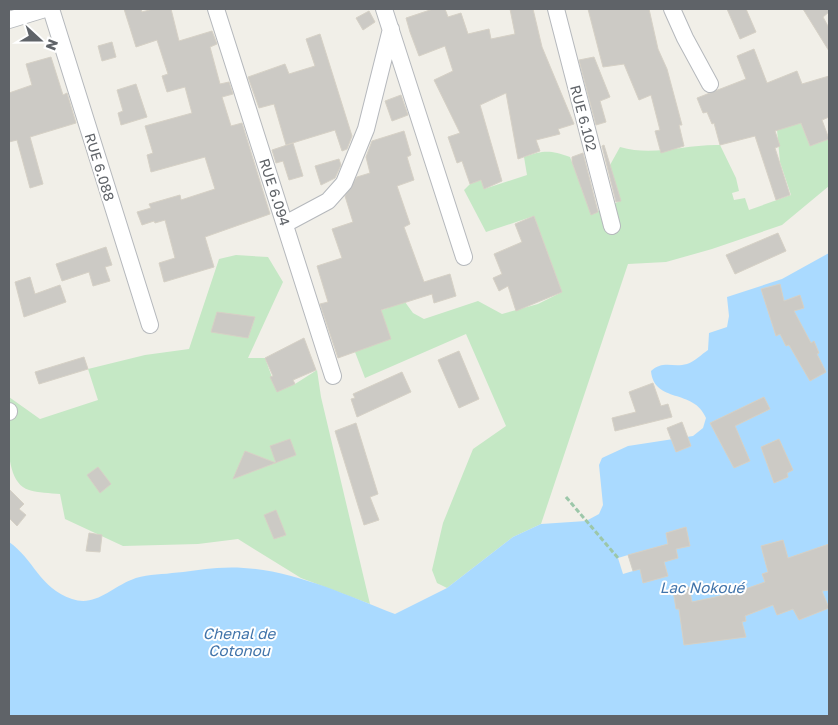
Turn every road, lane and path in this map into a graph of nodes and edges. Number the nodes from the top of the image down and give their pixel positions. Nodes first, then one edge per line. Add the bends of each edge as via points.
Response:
1 (45, 9) edge
2 (51, 9) edge
3 (216, 9) edge
4 (384, 9) edge
5 (556, 9) edge
6 (672, 9) edge
7 (9, 20) edge
8 (391, 29) junction
9 (710, 84) dead end
10 (285, 224) junction
11 (612, 226) dead end
12 (464, 257) dead end
13 (150, 325) dead end
14 (333, 376) dead end
15 (566, 497) dead end
16 (618, 558) dead end

1 - 7 street
2 - 13 street, RUE 6.088
3 - 10 street, RUE 6.094
4 - 8 street
5 - 11 street, RUE 6.102
6 - 9 street
8 - 10 street via 366,129 344,183 328,201
8 - 12 street
10 - 14 street, RUE 6.094
15 - 16 path

